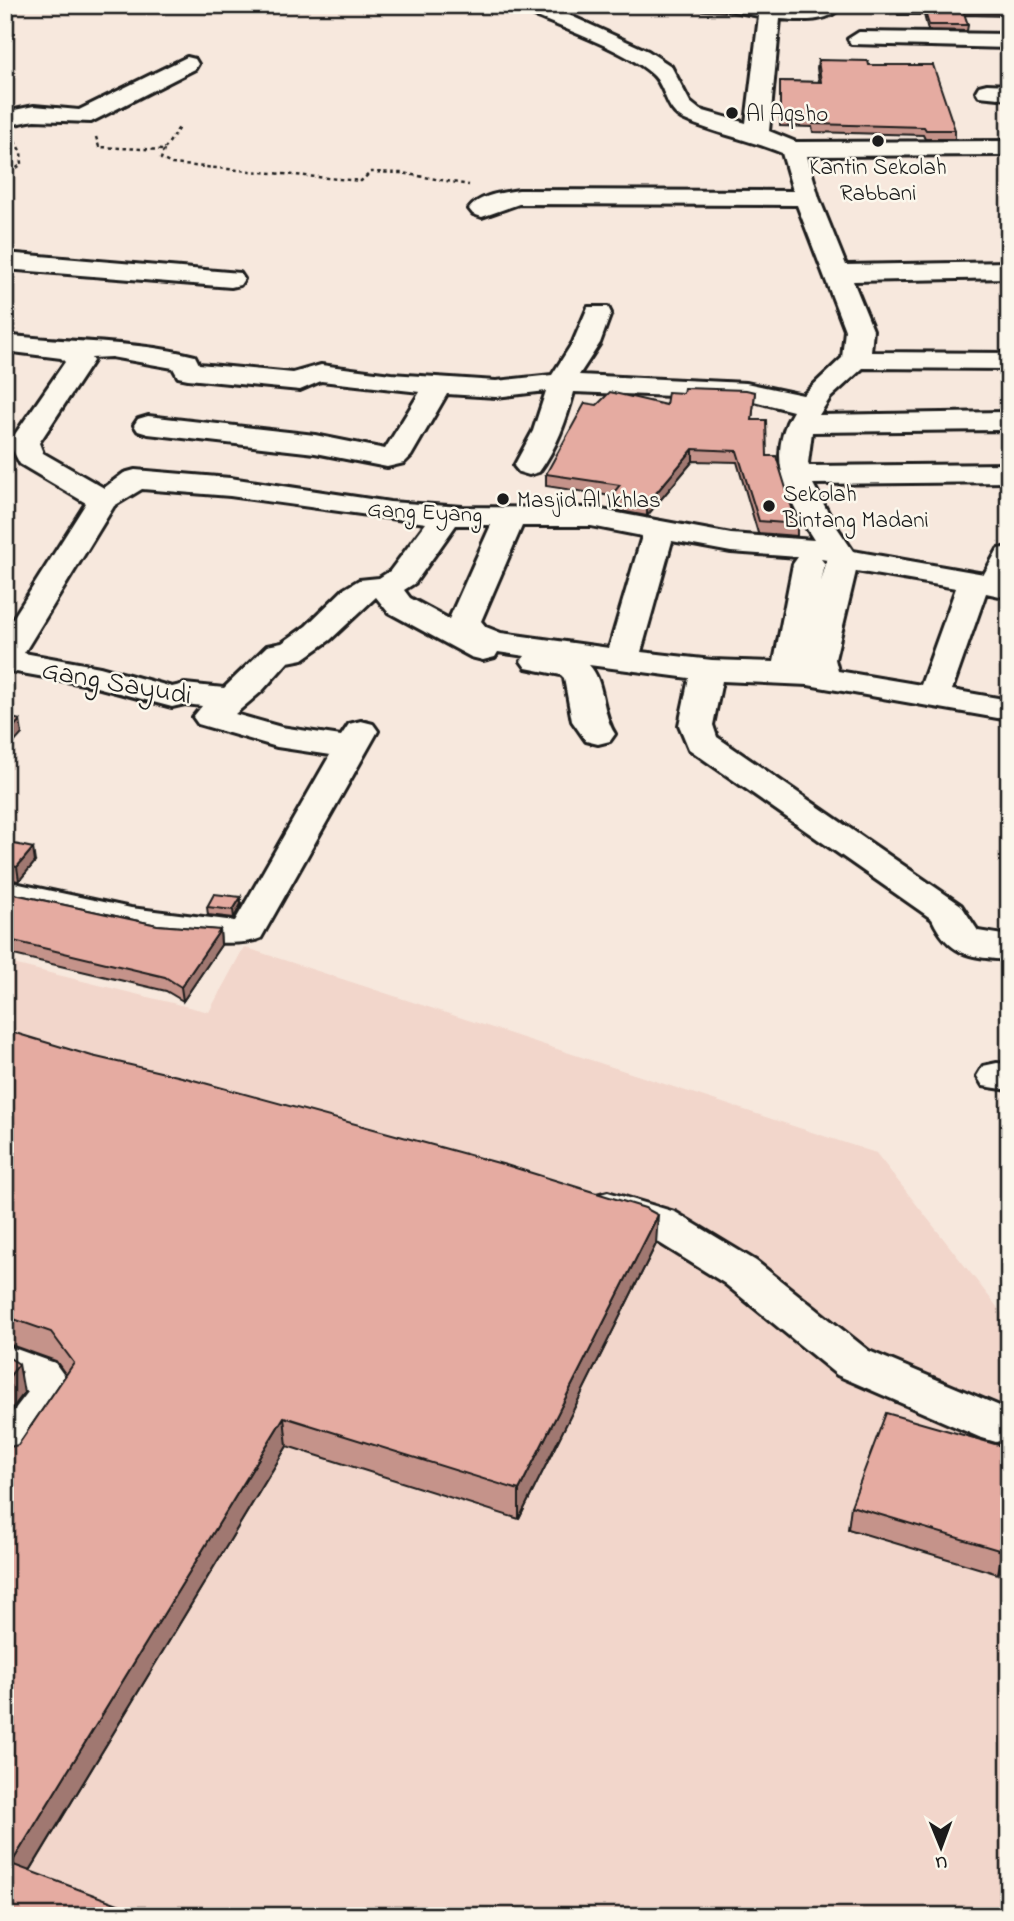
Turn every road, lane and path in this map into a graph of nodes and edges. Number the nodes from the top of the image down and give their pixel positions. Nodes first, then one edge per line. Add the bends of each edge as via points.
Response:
1 (736, 5) edge
2 (832, 5) edge
3 (551, 11) edge
4 (770, 12) junction
5 (859, 39) dead end
6 (1009, 41) edge
7 (187, 64) dead end
8 (912, 122) edge
9 (98, 125) joint
10 (180, 126) dead end
11 (10, 130) edge
12 (757, 134) junction
13 (916, 148) junction
14 (1009, 148) edge
15 (793, 149) junction
16 (164, 150) junction
17 (5, 176) edge
18 (471, 185) dead end
19 (807, 198) junction
20 (482, 209) dead end
21 (5, 211) edge
22 (5, 219) edge
23 (5, 261) edge
24 (1009, 270) edge
25 (836, 273) junction
26 (231, 279) dead end
27 (598, 313) dead end
28 (5, 343) edge
29 (70, 351) junction
30 (856, 360) junction
31 (1009, 361) edge
32 (562, 383) junction
33 (438, 386) junction
34 (178, 387) junction
35 (805, 415) junction
36 (1009, 425) edge
37 (308, 443) junction
38 (15, 449) edge
39 (530, 466) dead end
40 (1009, 473) edge
41 (794, 475) junction
42 (273, 496) junction
43 (103, 500) junction
44 (446, 515) junction
45 (507, 524) dead end
46 (658, 535) dead end
47 (1009, 556) edge
48 (830, 558) junction
49 (993, 585) edge
50 (385, 588) junction
51 (5, 659) edge
52 (622, 659) junction
53 (708, 669) junction
54 (788, 674) junction
55 (823, 675) junction
56 (933, 697) junction
57 (229, 699) junction
58 (1009, 710) edge
59 (598, 734) dead end
60 (5, 892) edge
61 (1009, 948) edge
62 (569, 1195) edge
63 (5, 1362) edge
64 (996, 1424) dead end
65 (5, 1458) edge

1 - 4 street
2 - 4 street via 817,13
3 - 12 street via 663,71 680,106 692,115
4 - 12 street
5 - 6 street
7 - 11 street via 83,117 34,113
8 - 13 street
9 - 11 street
9 - 16 path via 99,147
10 - 16 path
11 - 17 path via 22,152 22,164
12 - 15 street
13 - 14 street
13 - 15 street
15 - 19 street
16 - 18 path via 161,159 172,164 360,181 371,172 402,173
19 - 20 street via 519,197
19 - 25 street
21 - 22 path
23 - 26 street
24 - 25 street
25 - 30 street via 859,330
27 - 32 street
28 - 29 street
29 - 34 street via 111,349 185,362
29 - 38 street via 79,361 24,443
30 - 31 street
30 - 35 street via 817,395
32 - 33 street via 496,389
32 - 35 street via 746,391 779,396
32 - 39 street via 548,431
33 - 34 street via 321,373 305,376 300,382
33 - 37 street via 394,457
34 - 37 street via 144,428
35 - 36 street via 1003,421
35 - 41 street
37 - 42 street via 290,463 287,477
38 - 43 street
40 - 41 street
41 - 48 street
42 - 43 street, Gang Eyang via 230,487 135,479
42 - 44 street, Gang Eyang
43 - 51 street
44 - 48 street, Gang Eyang via 591,517
44 - 50 street, Gang Sayudi via 404,576
45 - 52 street via 464,622 474,635 495,642
46 - 52 street
47 - 49 street
48 - 49 street, Gang Eyang
48 - 54 street
48 - 55 street via 818,659
49 - 56 street
50 - 57 street, Gang Sayudi via 370,587 355,596 318,633 291,652 279,653
50 - 59 street via 399,605 483,650 571,667 580,674 589,720
51 - 57 street, Gang Sayudi via 100,677 172,697
52 - 53 street
53 - 54 street
53 - 61 street via 696,725 701,742 948,913 958,936 971,944
54 - 55 street
55 - 56 street
56 - 58 street
57 - 60 street, Gang Sayudi via 210,717 277,737 356,739 247,930 241,933 131,920
62 - 64 street via 660,1223 740,1272 853,1363
63 - 65 street via 45,1378 53,1392

